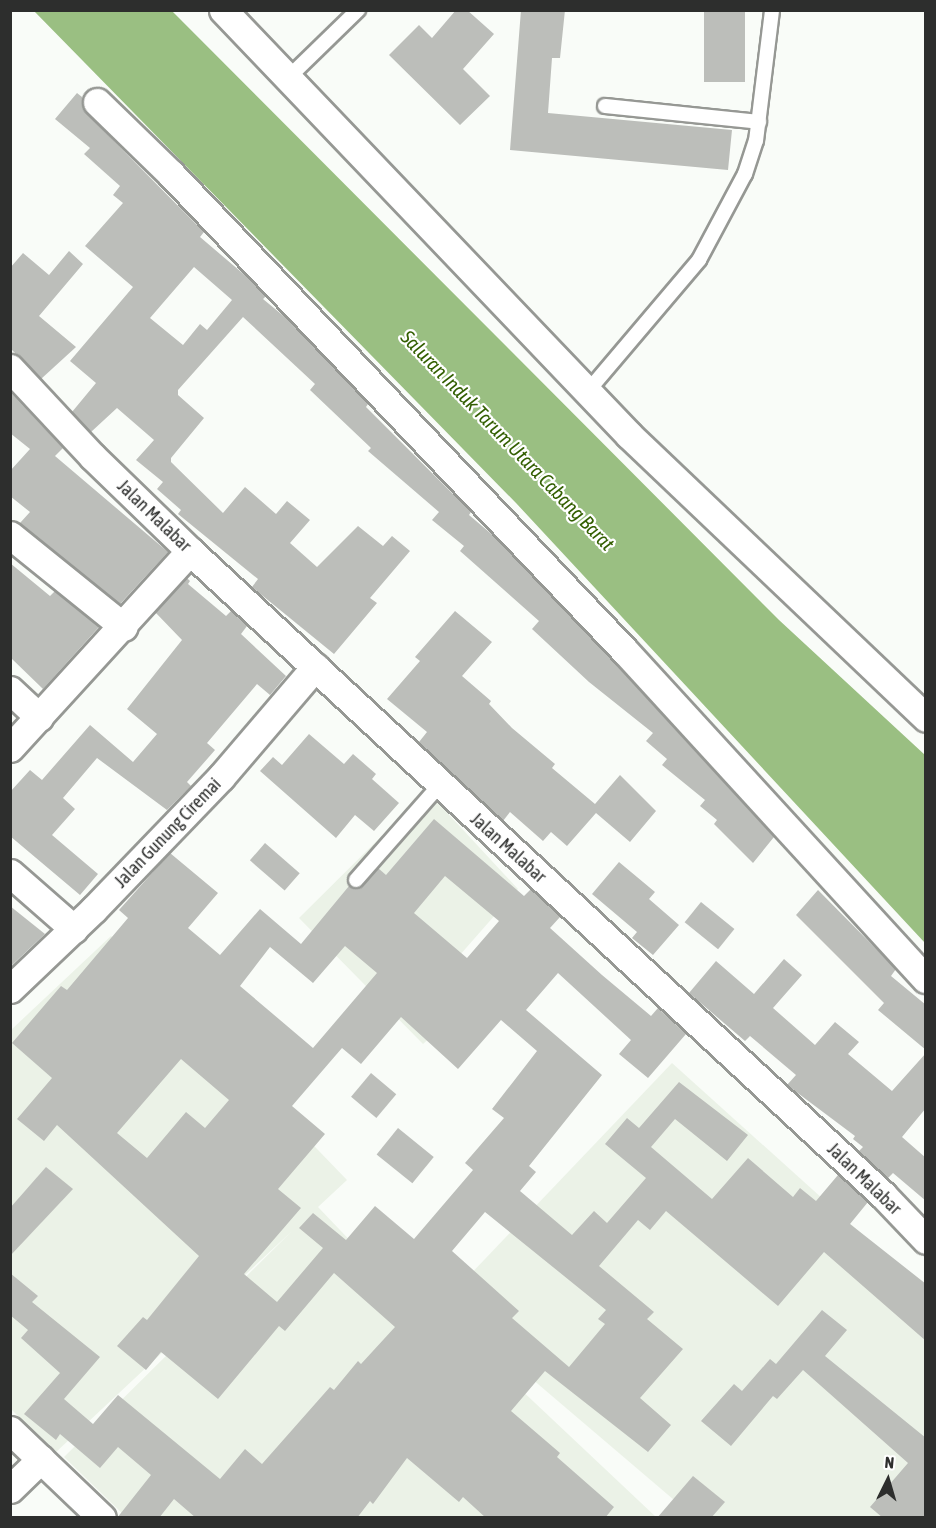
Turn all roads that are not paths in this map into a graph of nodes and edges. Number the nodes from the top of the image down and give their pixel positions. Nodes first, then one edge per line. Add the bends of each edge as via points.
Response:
1 (223, 10) edge
2 (358, 10) edge
3 (772, 10) edge
4 (288, 78) junction
5 (97, 102) dead end
6 (605, 106) dead end
7 (759, 122) junction
8 (10, 368) edge
9 (588, 391) junction
10 (10, 535) edge
11 (190, 551) junction
12 (124, 627) junction
13 (315, 667) junction
14 (10, 690) edge
15 (39, 717) junction
16 (926, 718) edge
17 (10, 748) edge
18 (440, 786) junction
19 (10, 873) edge
20 (356, 880) dead end
21 (74, 929) junction
22 (926, 979) edge
23 (10, 989) edge
24 (926, 1240) edge
25 (10, 1430) edge
26 (41, 1459) junction
27 (10, 1489) edge
28 (102, 1518) edge

1 - 4 street
2 - 4 lane
3 - 7 lane
4 - 9 street
5 - 22 street via 171,174 625,651
6 - 7 lane
7 - 9 lane via 745,174 699,260
8 - 11 street, Jalan Malabar via 92,456
9 - 16 street
10 - 12 street
11 - 12 street
11 - 13 street, Jalan Malabar
12 - 15 street
13 - 18 street, Jalan Malabar
13 - 21 street, Jalan Gunung Ciremai via 221,777
14 - 15 street
15 - 17 street
18 - 20 lane
18 - 24 street, Jalan Malabar via 884,1195
19 - 21 street
21 - 23 street, Jalan Gunung Ciremai
25 - 26 street
26 - 27 street
26 - 28 street

